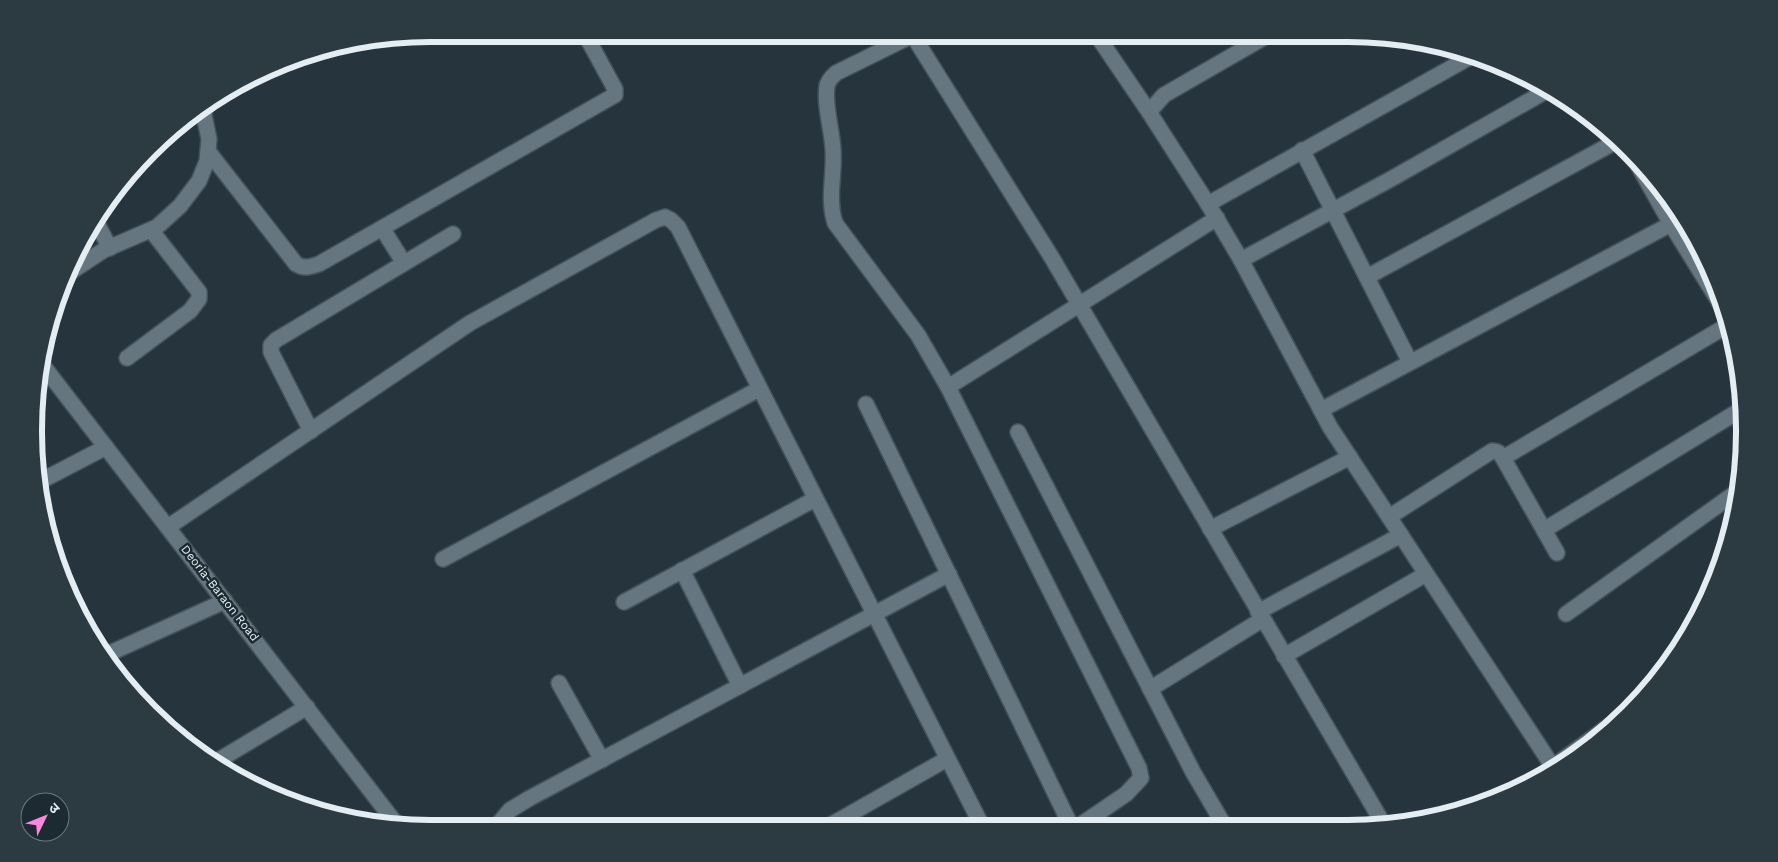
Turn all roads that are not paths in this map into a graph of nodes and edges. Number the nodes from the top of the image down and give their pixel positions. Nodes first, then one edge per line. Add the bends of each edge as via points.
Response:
1 (589, 42) edge
2 (898, 42) edge
3 (916, 42) edge
4 (1101, 42) edge
5 (1256, 42) edge
6 (1464, 61) edge
7 (1540, 94) edge
8 (1149, 112) junction
9 (204, 116) edge
10 (1610, 145) edge
11 (1302, 150) junction
12 (208, 151) junction
13 (1653, 191) edge
14 (1208, 204) junction
15 (1333, 211) junction
16 (1217, 218) junction
17 (1671, 224) junction
18 (382, 228) junction
19 (100, 229) edge
20 (151, 230) junction
21 (453, 234) dead end
22 (1684, 239) edge
23 (110, 248) junction
24 (1242, 260) junction
25 (404, 263) junction
26 (80, 265) edge
27 (1367, 277) junction
28 (1079, 306) junction
29 (1722, 329) edge
30 (126, 358) dead end
31 (1410, 362) junction
32 (47, 371) edge
33 (948, 387) junction
34 (759, 389) junction
35 (866, 404) dead end
36 (1321, 410) junction
37 (1735, 413) edge
38 (311, 431) junction
39 (1018, 432) dead end
40 (106, 447) junction
41 (1350, 457) junction
42 (1503, 458) junction
43 (46, 479) edge
44 (1730, 497) edge
45 (815, 499) junction
46 (1389, 517) junction
47 (168, 527) junction
48 (1210, 529) junction
49 (1544, 530) junction
50 (1401, 535) junction
51 (1557, 552) dead end
52 (443, 559) dead end
53 (682, 570) junction
54 (949, 574) junction
55 (1426, 574) junction
56 (225, 600) junction
57 (624, 602) dead end
58 (873, 614) junction
59 (1566, 614) dead end
60 (1261, 616) junction
61 (112, 652) edge
62 (1284, 656) junction
63 (559, 683) dead end
64 (740, 686) junction
65 (1150, 689) junction
66 (307, 707) junction
67 (222, 758) edge
68 (948, 759) junction
69 (602, 760) junction
70 (1550, 762) edge
71 (391, 817) edge
72 (1380, 818) edge
73 (502, 820) edge
74 (839, 820) edge
75 (979, 820) edge
76 (1069, 820) edge
77 (1088, 820) edge
78 (1221, 820) edge

1 - 18 street via 615,89 615,95
2 - 33 street via 836,73 827,86 834,149 830,202 835,223 918,335
3 - 28 street
4 - 8 street
5 - 8 street via 1164,95
6 - 11 street
7 - 15 street
8 - 14 street
9 - 12 street
10 - 27 street
11 - 14 street
11 - 15 street
12 - 18 street via 301,267 319,264
12 - 20 street via 208,162 199,182 180,206
13 - 17 street
14 - 16 street
15 - 24 street
15 - 27 street
16 - 24 street
16 - 28 street
17 - 22 street
17 - 31 street
18 - 25 street
19 - 23 street
20 - 23 street
20 - 30 street via 199,292 199,299 190,311
21 - 25 street
23 - 26 street
24 - 36 street
25 - 38 street via 271,346 271,352
27 - 31 street
28 - 33 street
28 - 48 street
29 - 42 street
31 - 36 street
32 - 40 street, Deoria-Baraon Road
33 - 77 street via 1139,768 1141,778 1133,788
34 - 38 street via 678,227 665,217 470,324
34 - 45 street
34 - 52 street
35 - 54 street
36 - 41 street
37 - 49 street
38 - 47 street
39 - 65 street
40 - 43 street
40 - 47 street, Deoria-Baraon Road
41 - 46 street
41 - 48 street
42 - 46 street via 1500,452 1492,451
42 - 49 street
44 - 59 street
45 - 53 street
45 - 58 street
46 - 50 street
47 - 56 street, Deoria-Baraon Road
48 - 60 street
49 - 51 street
50 - 55 street
50 - 60 street
53 - 57 street
53 - 64 street
54 - 58 street
54 - 76 street
55 - 62 street
55 - 70 street
56 - 61 street
56 - 66 street, Deoria-Baraon Road
58 - 64 street
58 - 68 street
60 - 62 street
60 - 65 street
62 - 72 street
63 - 69 street
64 - 69 street
65 - 78 street
66 - 67 street
66 - 71 street, Deoria-Baraon Road
68 - 74 street
68 - 75 street
69 - 73 street via 510,810

